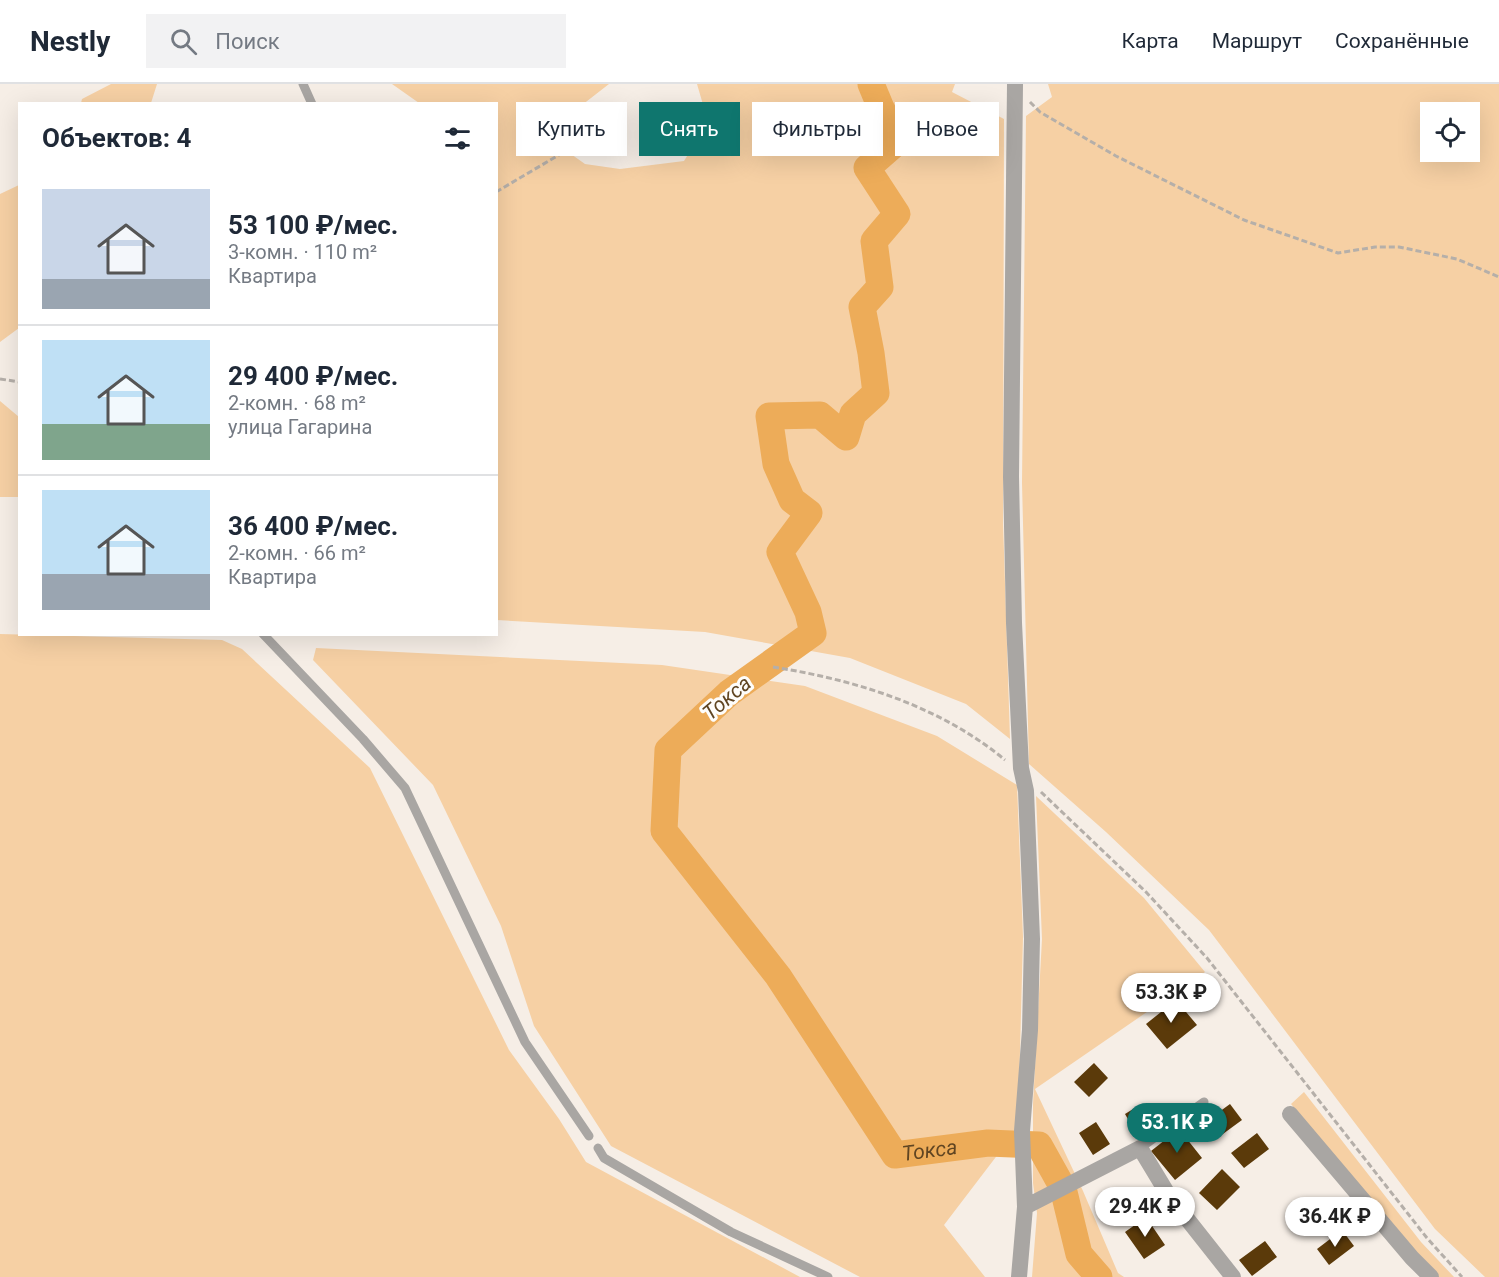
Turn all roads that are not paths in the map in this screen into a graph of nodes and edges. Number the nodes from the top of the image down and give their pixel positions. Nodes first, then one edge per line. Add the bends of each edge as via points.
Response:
1 (303, 84) edge
2 (1015, 86) edge
3 (311, 102) edge
4 (265, 636) edge
5 (1204, 1102) dead end
6 (1290, 1114) dead end
7 (589, 1136) dead end
8 (598, 1148) dead end
9 (1140, 1148) junction
10 (1026, 1207) junction
11 (828, 1277) edge
12 (1019, 1277) edge
13 (1233, 1277) edge
14 (1431, 1277) edge

1 - 3 lane
2 - 10 street via 1011,477 1014,634 1032,939 1022,1131
4 - 7 lane via 405,788 525,1042
5 - 9 lane
6 - 14 street
8 - 11 lane via 604,1158 731,1232
9 - 10 street
9 - 13 street via 1169,1196
10 - 12 street

